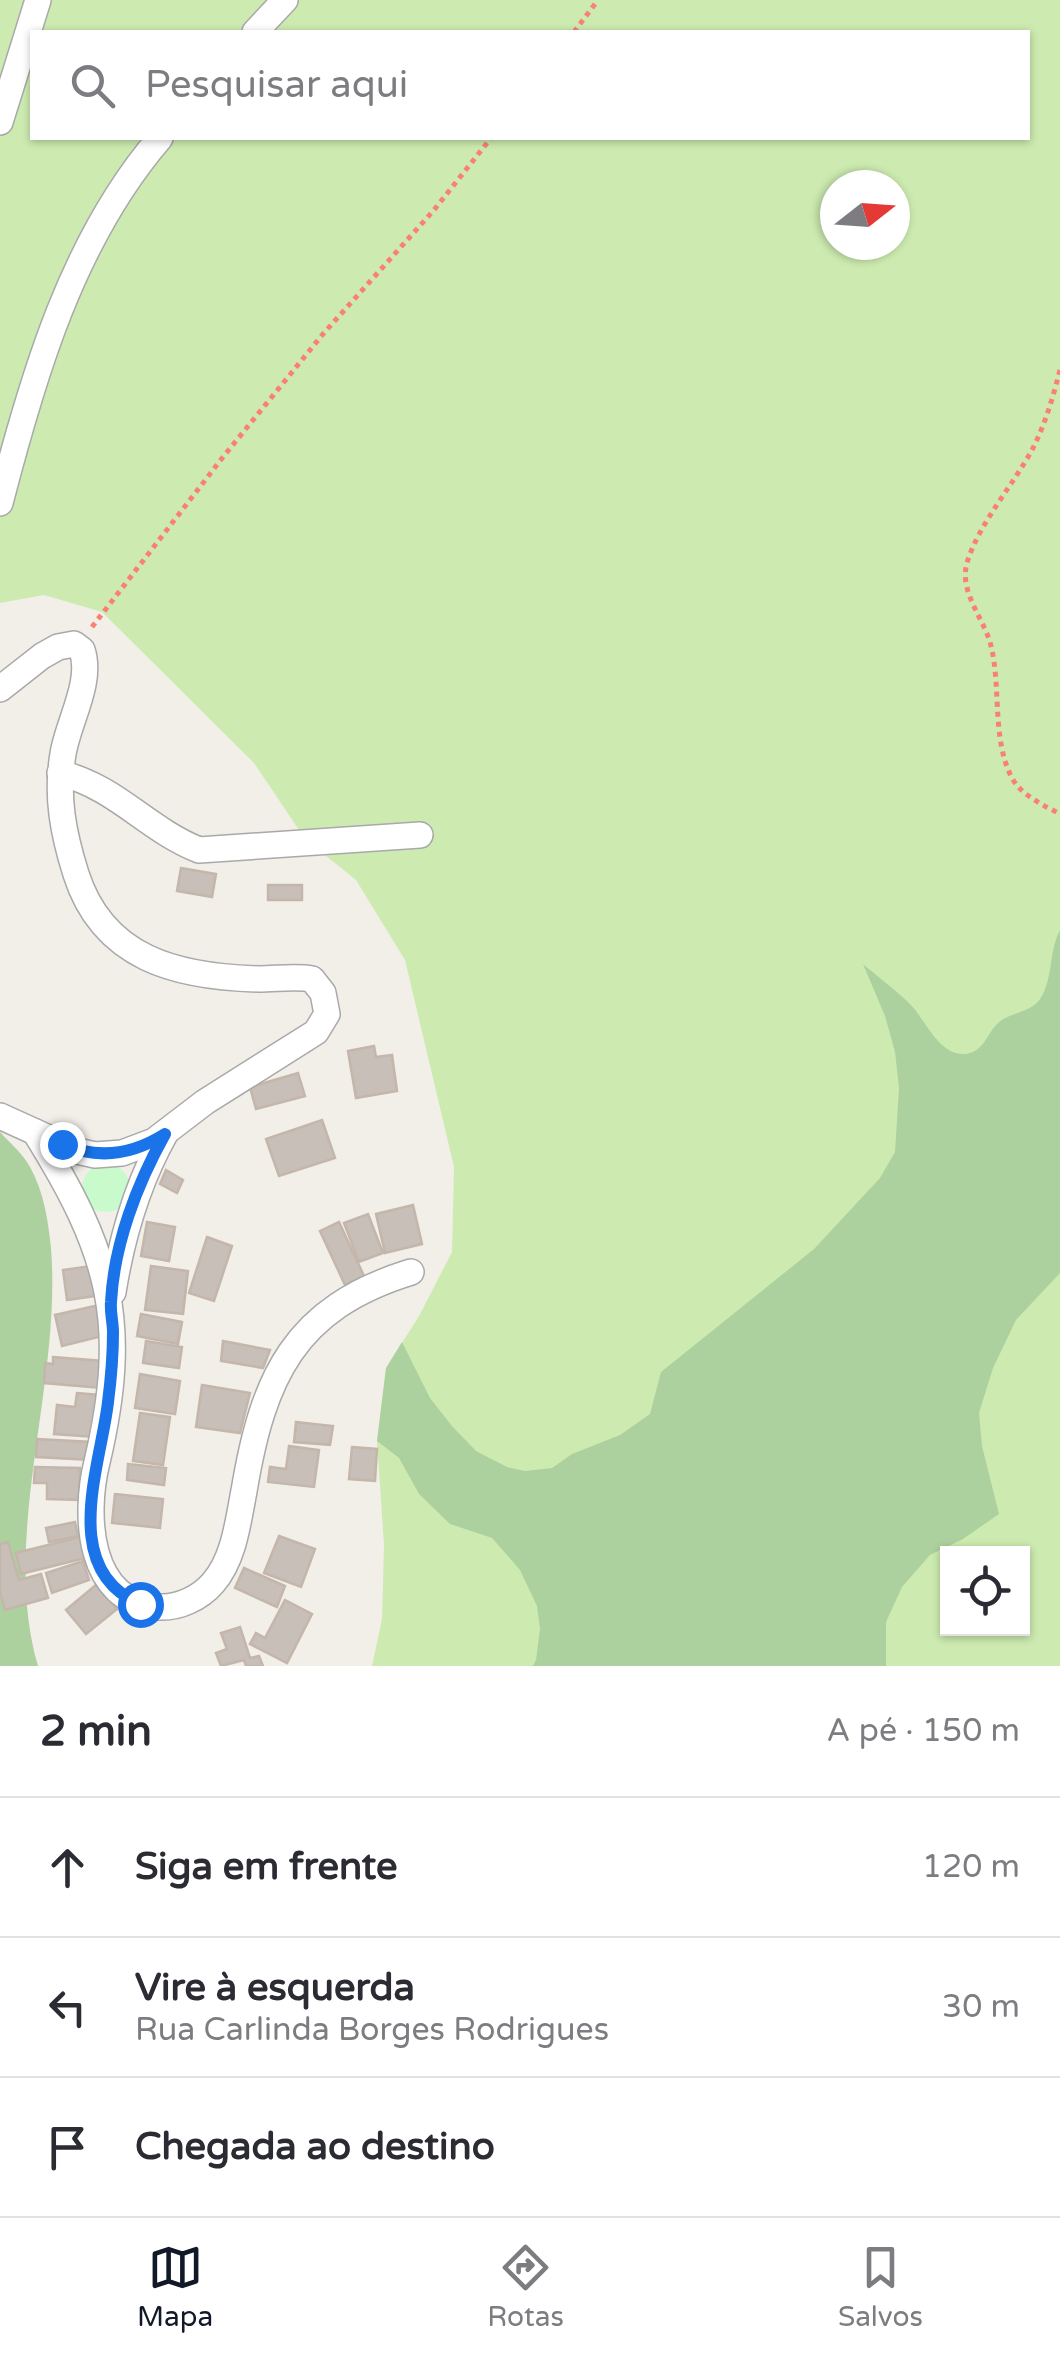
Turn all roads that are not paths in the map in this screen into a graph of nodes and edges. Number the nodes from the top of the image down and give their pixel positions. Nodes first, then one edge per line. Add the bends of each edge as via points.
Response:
1 (38, 0) edge
2 (285, 0) edge
3 (257, 30) edge
4 (0, 122) edge
5 (158, 140) edge
6 (0, 503) edge
7 (0, 688) edge
8 (60, 773) junction
9 (420, 836) dead end
10 (0, 1116) edge
11 (170, 1130) junction
12 (35, 1132) junction
13 (411, 1272) dead end
14 (111, 1302) junction

1 - 4 street
2 - 3 street
5 - 6 street via 90,242 40,370
7 - 8 street via 58,647 79,646 84,678
8 - 9 street via 97,784 199,850
8 - 11 street via 60,813 79,884 118,942 172,967 219,976 306,978 323,993 327,1014 316,1032
10 - 12 street
11 - 12 street via 122,1152 94,1154
11 - 14 street via 126,1227
12 - 14 street via 94,1241
13 - 14 street via 326,1311 292,1349 259,1420 227,1560 200,1594 169,1607 122,1594 103,1569 91,1534 89,1497 109,1398

